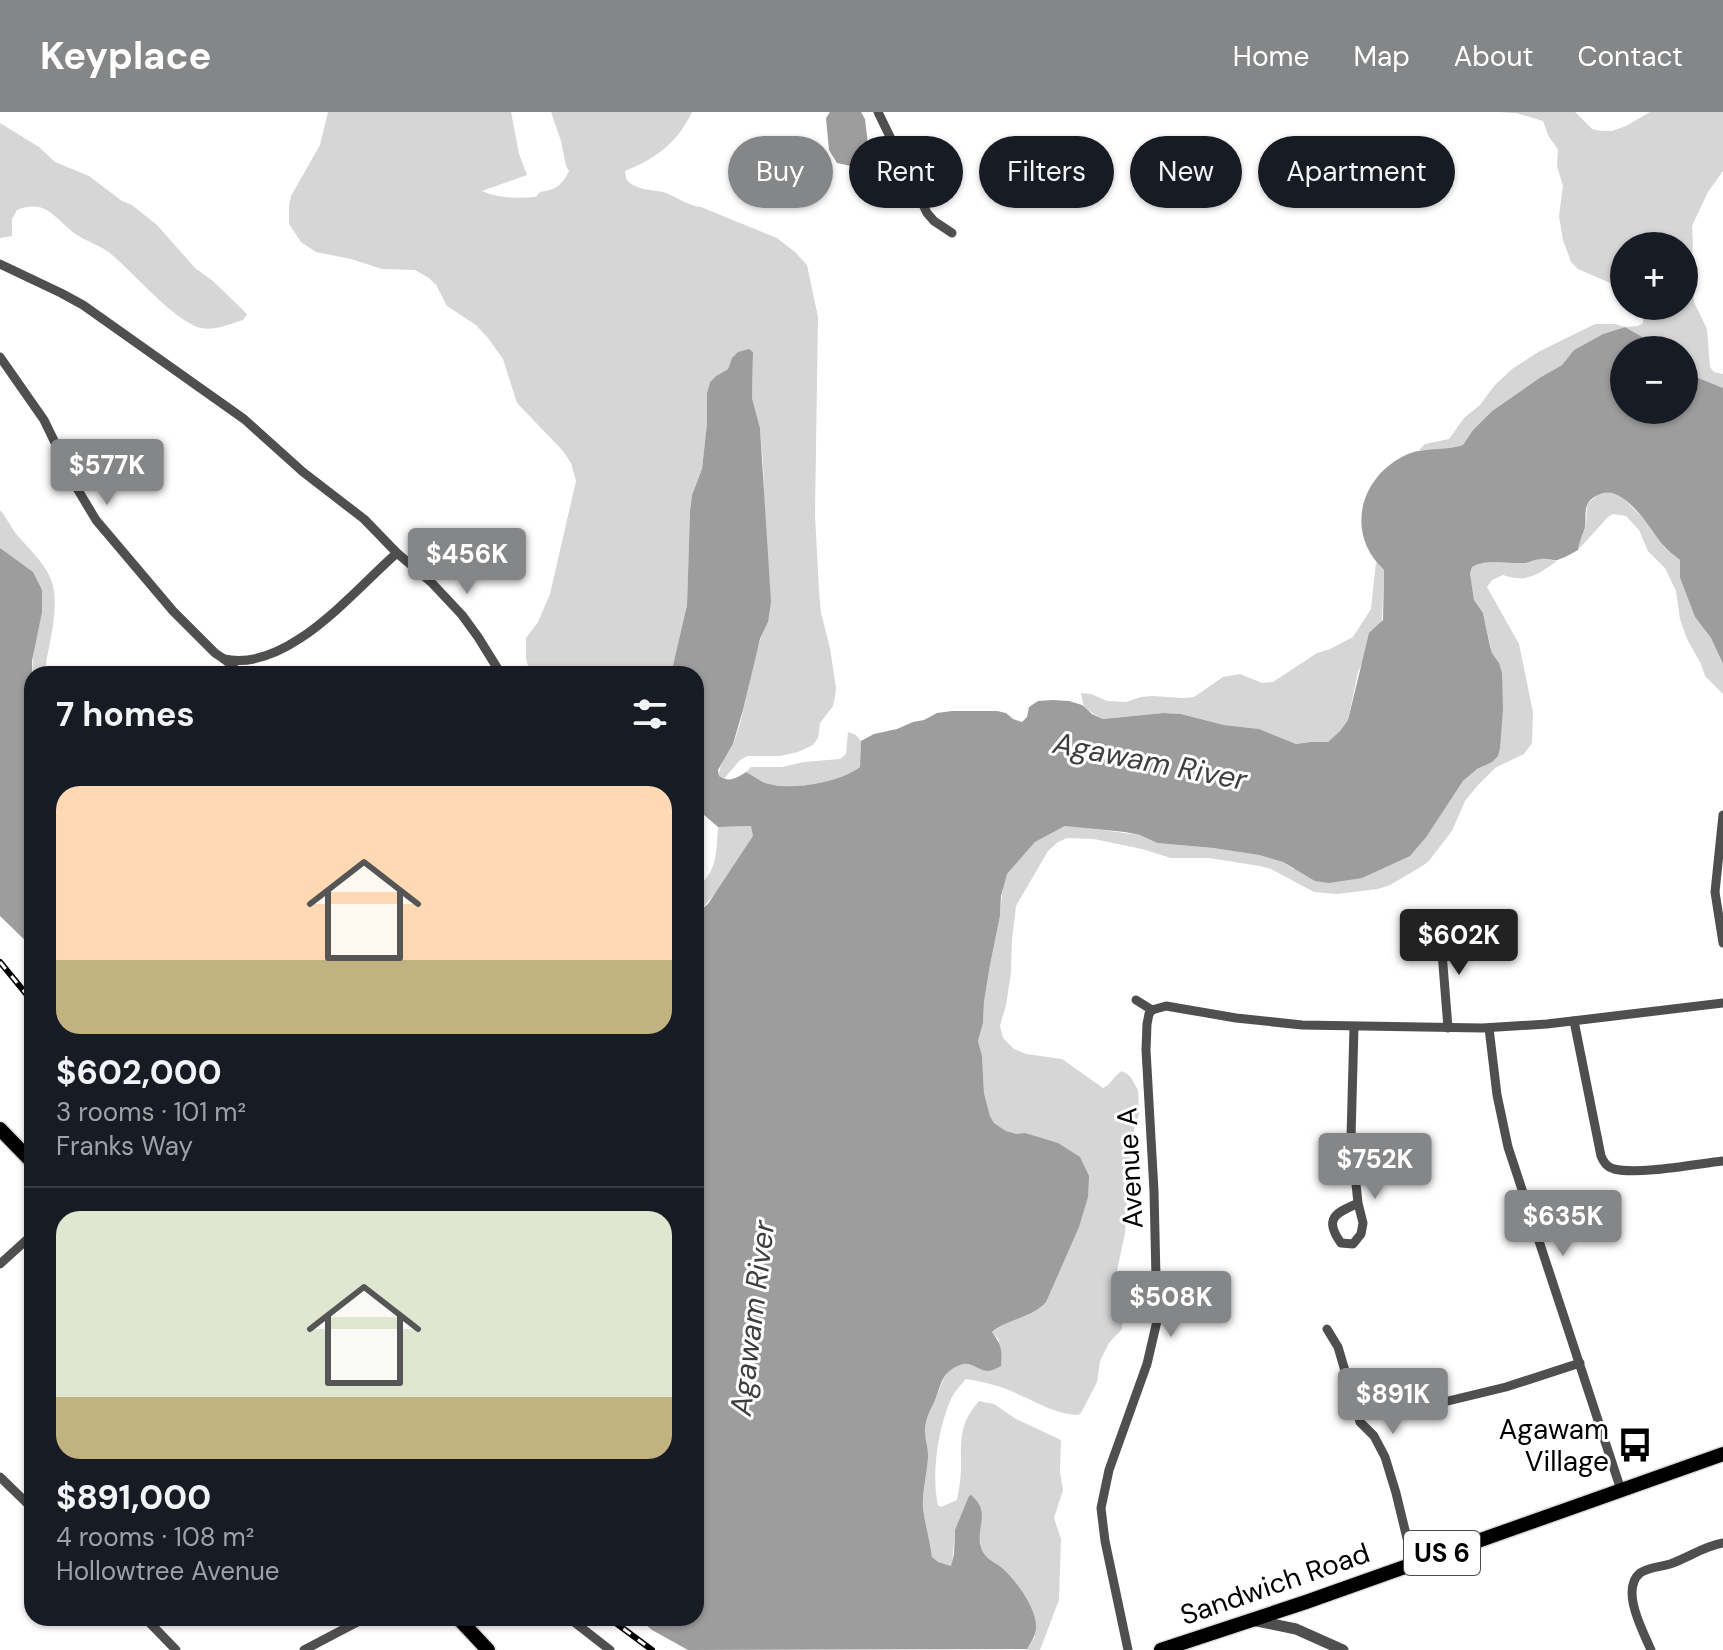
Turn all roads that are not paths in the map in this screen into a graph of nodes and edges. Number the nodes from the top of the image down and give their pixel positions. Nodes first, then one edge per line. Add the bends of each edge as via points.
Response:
1 (878, 112) edge
2 (952, 233) dead end
3 (0, 264) edge
4 (0, 357) edge
5 (397, 553) junction
6 (224, 659) junction
7 (232, 666) edge
8 (496, 666) edge
9 (1723, 815) edge
10 (1440, 927) dead end
11 (1723, 943) edge
12 (1136, 1000) dead end
13 (1723, 1003) edge
14 (1152, 1010) junction
15 (1574, 1021) junction
16 (1354, 1027) junction
17 (1448, 1028) junction
18 (1489, 1028) junction
19 (0, 1129) edge
20 (24, 1154) edge
21 (1723, 1161) edge
22 (1358, 1203) junction
23 (24, 1242) edge
24 (0, 1264) edge
25 (1327, 1329) dead end
26 (1580, 1363) junction
27 (1448, 1401) dead end
28 (1723, 1454) edge
29 (0, 1477) edge
30 (1621, 1490) junction
31 (24, 1500) edge
32 (1723, 1543) edge
33 (1413, 1563) junction
34 (1251, 1620) junction
35 (153, 1626) edge
36 (350, 1626) edge
37 (466, 1626) edge
38 (579, 1626) edge
39 (176, 1650) edge
40 (304, 1650) edge
41 (488, 1650) edge
42 (610, 1650) edge
43 (1128, 1650) edge
44 (1161, 1650) edge
45 (1343, 1650) edge
46 (1651, 1650) edge

1 - 2 street via 927,213
3 - 5 street via 83,305 227,407 364,519
4 - 6 street via 44,420 96,520 173,611
5 - 6 street via 299,639 253,659
5 - 8 street via 462,615
6 - 7 street
9 - 11 street via 1715,892
10 - 17 street
12 - 14 street
13 - 15 street
14 - 16 street via 1166,1006 1273,1023
14 - 43 street, Avenue A via 1146,1050 1157,1321 1101,1508
15 - 18 street
15 - 21 street via 1607,1165 1638,1170
16 - 17 street
16 - 22 street via 1351,1137
17 - 18 street
18 - 26 street via 1508,1147
19 - 20 main road
22 - 22 street via 1338,1212 1333,1222 1341,1243 1353,1244 1361,1234
23 - 24 street
25 - 33 street via 1338,1347 1360,1422 1378,1443 1391,1475
26 - 27 street
26 - 30 street
28 - 30 main road, Sandwich Road / US 6
29 - 31 street
30 - 33 main road, Sandwich Road / US 6
32 - 46 street via 1637,1576 1632,1600
33 - 34 main road, Sandwich Road / US 6
34 - 44 main road, Sandwich Road / US 6
34 - 45 street via 1296,1629
35 - 39 street
36 - 40 street
37 - 41 main road
38 - 42 street

